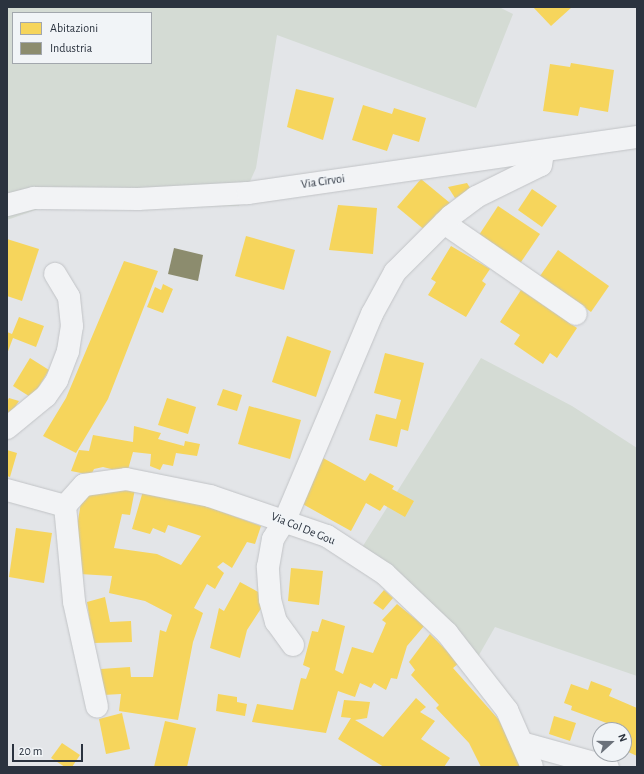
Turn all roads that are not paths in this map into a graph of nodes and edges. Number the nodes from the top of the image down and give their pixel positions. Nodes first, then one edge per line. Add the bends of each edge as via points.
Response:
1 (637, 136) edge
2 (543, 152) junction
3 (7, 205) edge
4 (444, 222) junction
5 (55, 274) dead end
6 (576, 314) dead end
7 (7, 428) edge
8 (7, 490) edge
9 (65, 506) junction
10 (285, 520) junction
11 (293, 645) dead end
12 (97, 707) dead end
13 (522, 742) junction
14 (532, 767) edge
15 (608, 767) edge

1 - 2 street, Via Cirvoi
2 - 3 street, Via Cirvoi via 248,192 138,200 34,198
2 - 4 street via 541,165 476,197
4 - 6 street
4 - 10 street via 395,272 372,314
5 - 7 street via 69,297 72,326 68,352 57,380 46,396
8 - 9 street
9 - 10 street, Via Col De Gou via 84,485 126,479 210,496
9 - 12 street via 73,595
10 - 11 street via 273,539 268,567 276,622
10 - 13 street, Via Col De Gou via 327,536 362,557 406,593 476,668 507,710
13 - 14 street, Via Col De Gou
13 - 15 street

